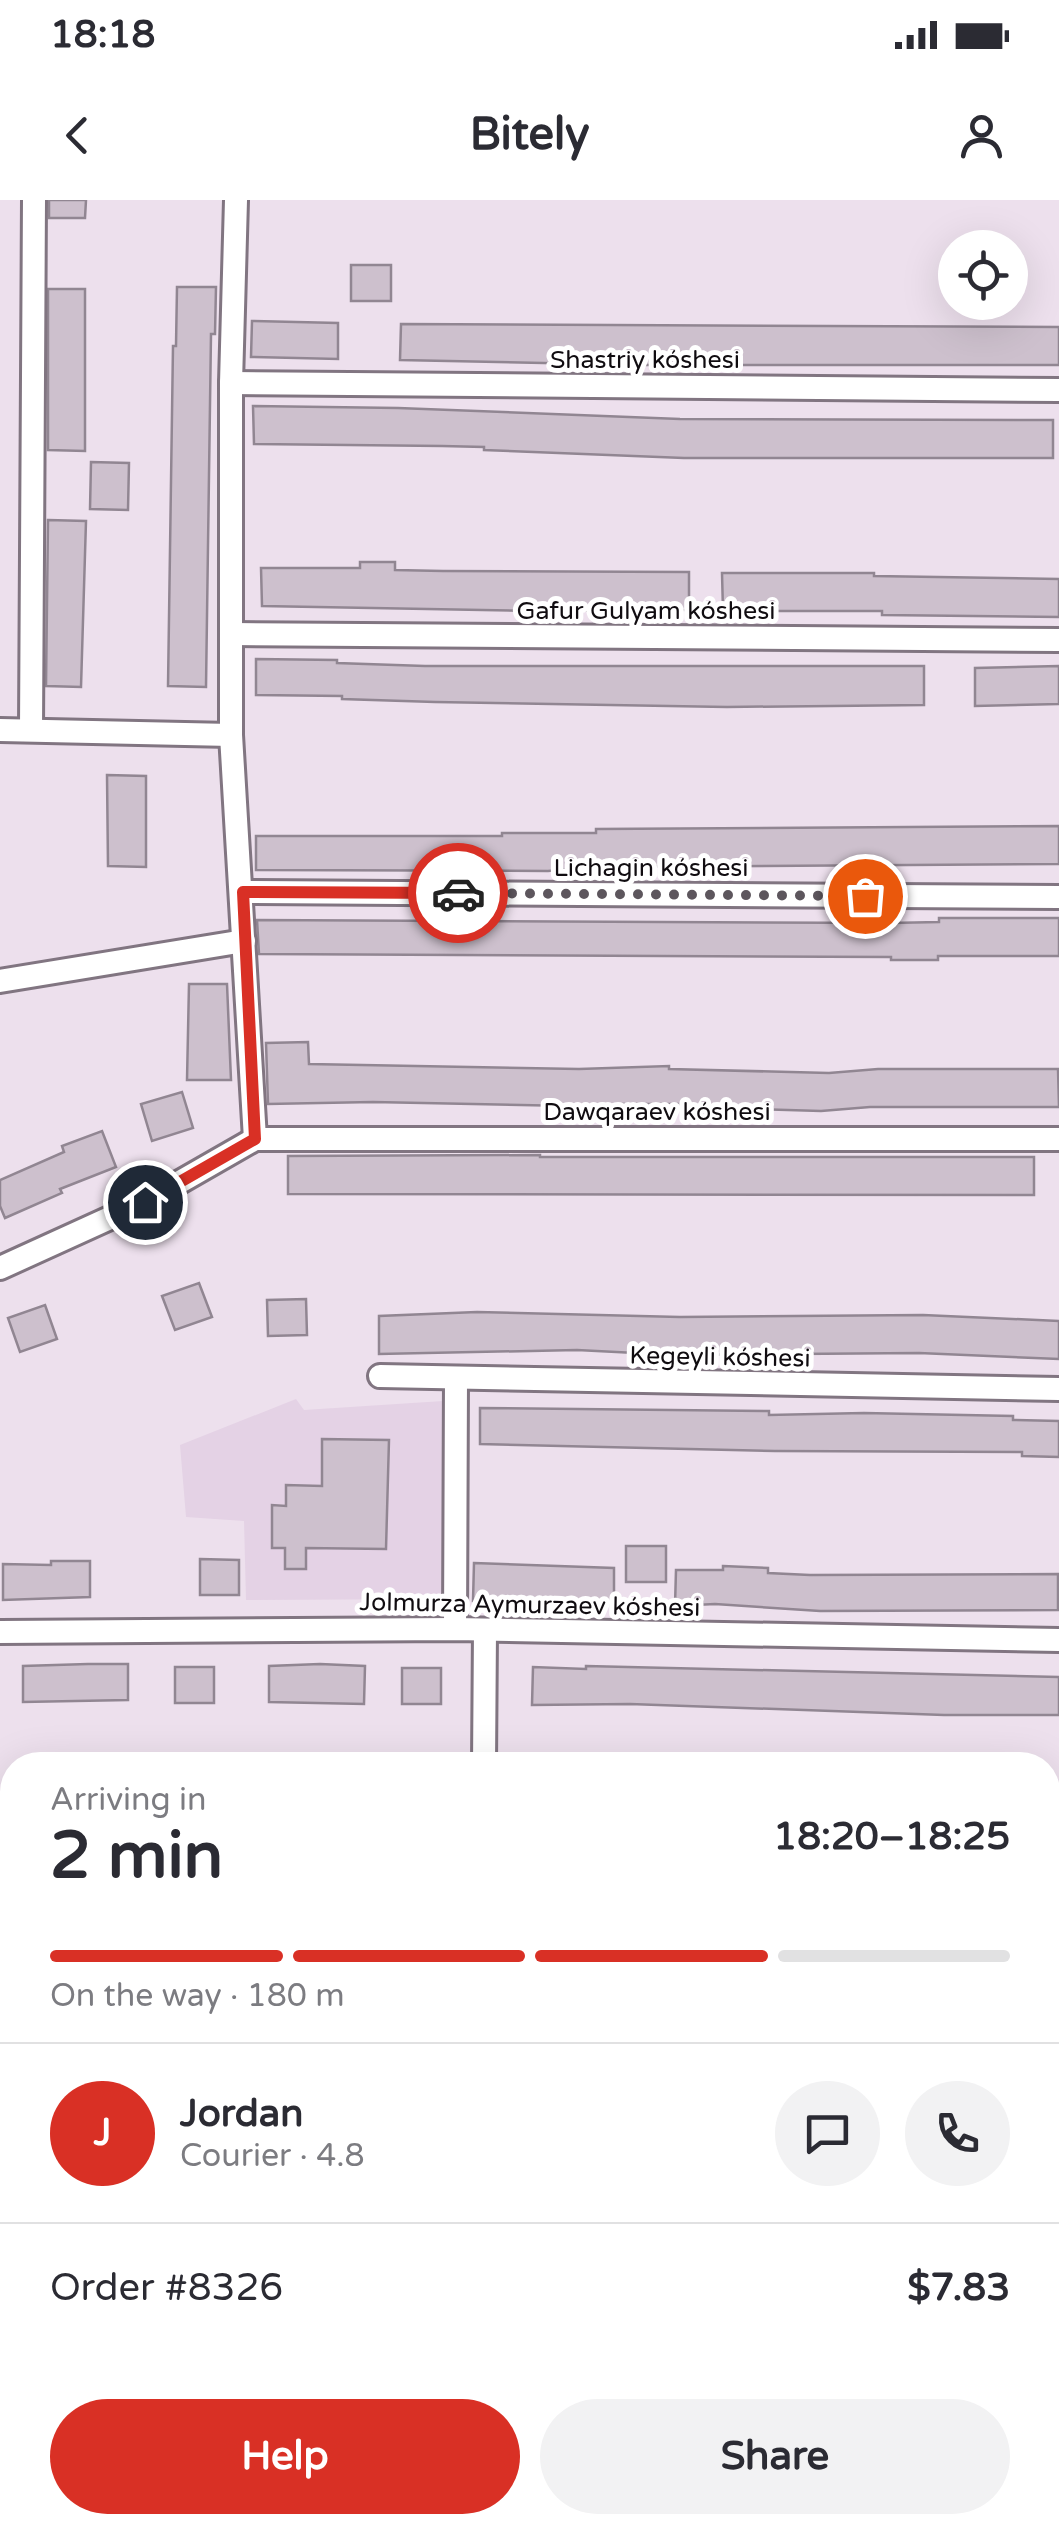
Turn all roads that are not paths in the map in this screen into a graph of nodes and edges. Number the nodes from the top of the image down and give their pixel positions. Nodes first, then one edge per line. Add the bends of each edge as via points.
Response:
1 (34, 200) edge
2 (236, 200) edge
3 (231, 383) junction
4 (1059, 390) edge
5 (233, 634) junction
6 (1059, 640) edge
7 (0, 730) edge
8 (31, 730) junction
9 (231, 735) junction
10 (243, 892) junction
11 (1059, 897) edge
12 (244, 941) junction
13 (0, 981) edge
14 (255, 1139) junction
15 (1059, 1139) edge
16 (0, 1268) edge
17 (380, 1376) dead end
18 (456, 1379) junction
19 (1059, 1389) edge
20 (455, 1629) junction
21 (485, 1630) junction
22 (0, 1632) edge
23 (1059, 1640) edge
24 (484, 1752) edge

1 - 8 street
2 - 3 street
3 - 4 street, Shastriy kóshesi
3 - 5 street
5 - 6 street, Gafur Gulyam kóshesi
5 - 9 street
7 - 8 street
8 - 9 street
9 - 10 street
10 - 11 street, Lichagin kóshesi
10 - 12 street
12 - 13 street
12 - 14 street
14 - 15 street, Dawqaraev kóshesi
14 - 16 street via 145,1202
17 - 18 street, Kegeyli kóshesi
18 - 19 street, Kegeyli kóshesi
18 - 20 street
20 - 21 street, Jolmurza Aymurzaev kóshesi
20 - 22 street, Jolmurza Aymurzaev kóshesi
21 - 23 street, Jolmurza Aymurzaev kóshesi
21 - 24 street

